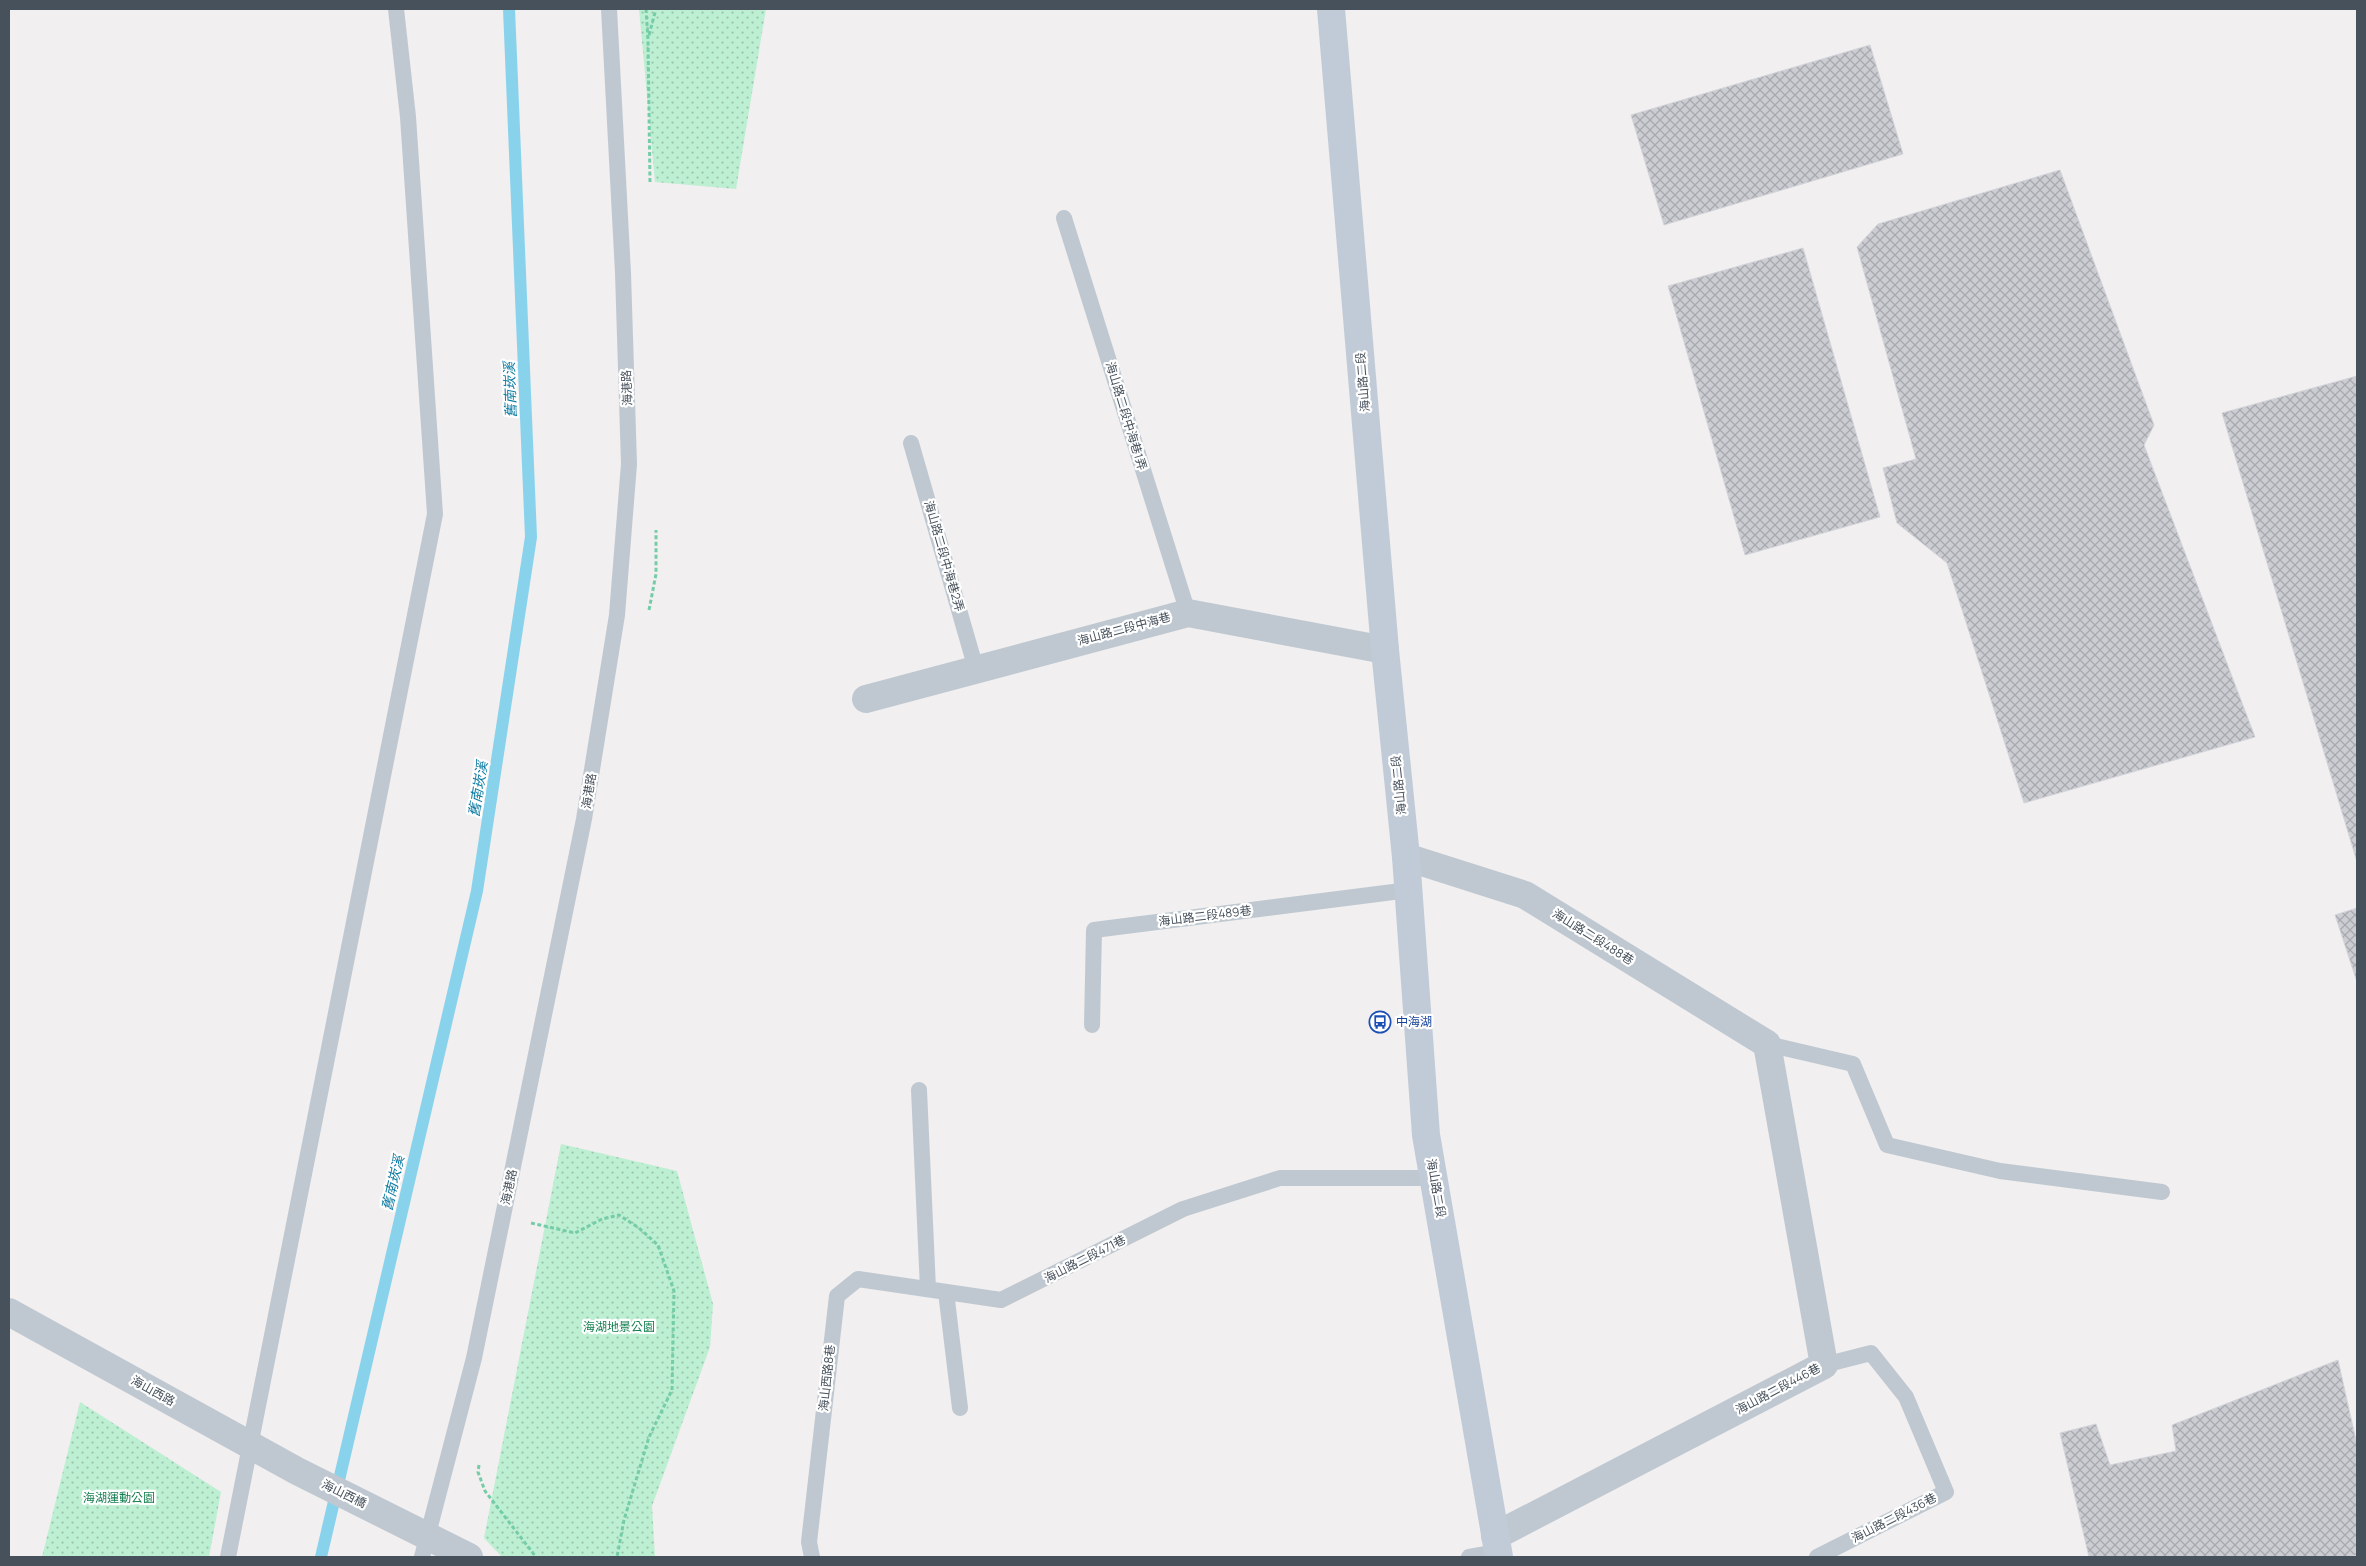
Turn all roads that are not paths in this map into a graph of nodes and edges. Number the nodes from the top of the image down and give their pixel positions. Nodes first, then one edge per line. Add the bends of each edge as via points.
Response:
1 (396, 9) edge
2 (609, 9) edge
3 (1331, 9) edge
4 (1064, 218) dead end
5 (912, 443) dead end
6 (1188, 613) junction
7 (1385, 650) junction
8 (976, 669) junction
9 (866, 699) dead end
10 (1406, 857) junction
11 (1409, 890) junction
12 (1092, 1025) dead end
13 (1767, 1044) junction
14 (919, 1090) dead end
15 (1434, 1178) junction
16 (2162, 1192) dead end
17 (928, 1289) junction
18 (946, 1292) junction
19 (9, 1312) edge
20 (1824, 1365) junction
21 (960, 1408) dead end
22 (250, 1443) junction
23 (297, 1471) joint
24 (425, 1547) edge
25 (1497, 1548) edge
26 (228, 1557) edge
27 (469, 1557) edge
28 (812, 1557) edge
29 (1468, 1557) edge
30 (1817, 1557) edge

1 - 22 lane via 408,117 435,514
2 - 24 lane, 海港路 via 630,464 617,615 584,819 474,1358
3 - 7 main road, 海山路二段
4 - 6 lane, 海山路二段中海巷1弄
5 - 8 lane, 海山路二段中海巷2弄
6 - 7 street, 海山路二段中海巷
6 - 8 street, 海山路二段中海巷
7 - 10 main road, 海山路二段
8 - 9 street, 海山路二段中海巷
10 - 11 main road, 海山路二段
10 - 13 street, 海山路二段488巷 via 1525,895
11 - 12 lane, 海山路二段489巷 via 1094,930
11 - 15 main road, 海山路二段 via 1426,1135
13 - 16 lane via 1853,1064 1887,1145 2000,1171
13 - 20 street, 海山路二段446巷
14 - 17 lane
15 - 18 lane, 海山路二段471巷 via 1280,1178 1183,1209 1001,1300
15 - 25 main road, 海山路二段
17 - 18 lane, 海山路二段471巷
17 - 28 lane, 海山西路8巷 via 858,1279 837,1296 809,1542
18 - 21 lane
19 - 22 street, 海山西路
20 - 25 street, 海山路二段446巷
20 - 30 lane, 海山路二段436巷 via 1871,1353 1906,1396 1946,1492
22 - 23 street, 海山西路
22 - 26 lane
23 - 24 street, 海山西橋 via 392,1518
24 - 27 street
25 - 29 lane

